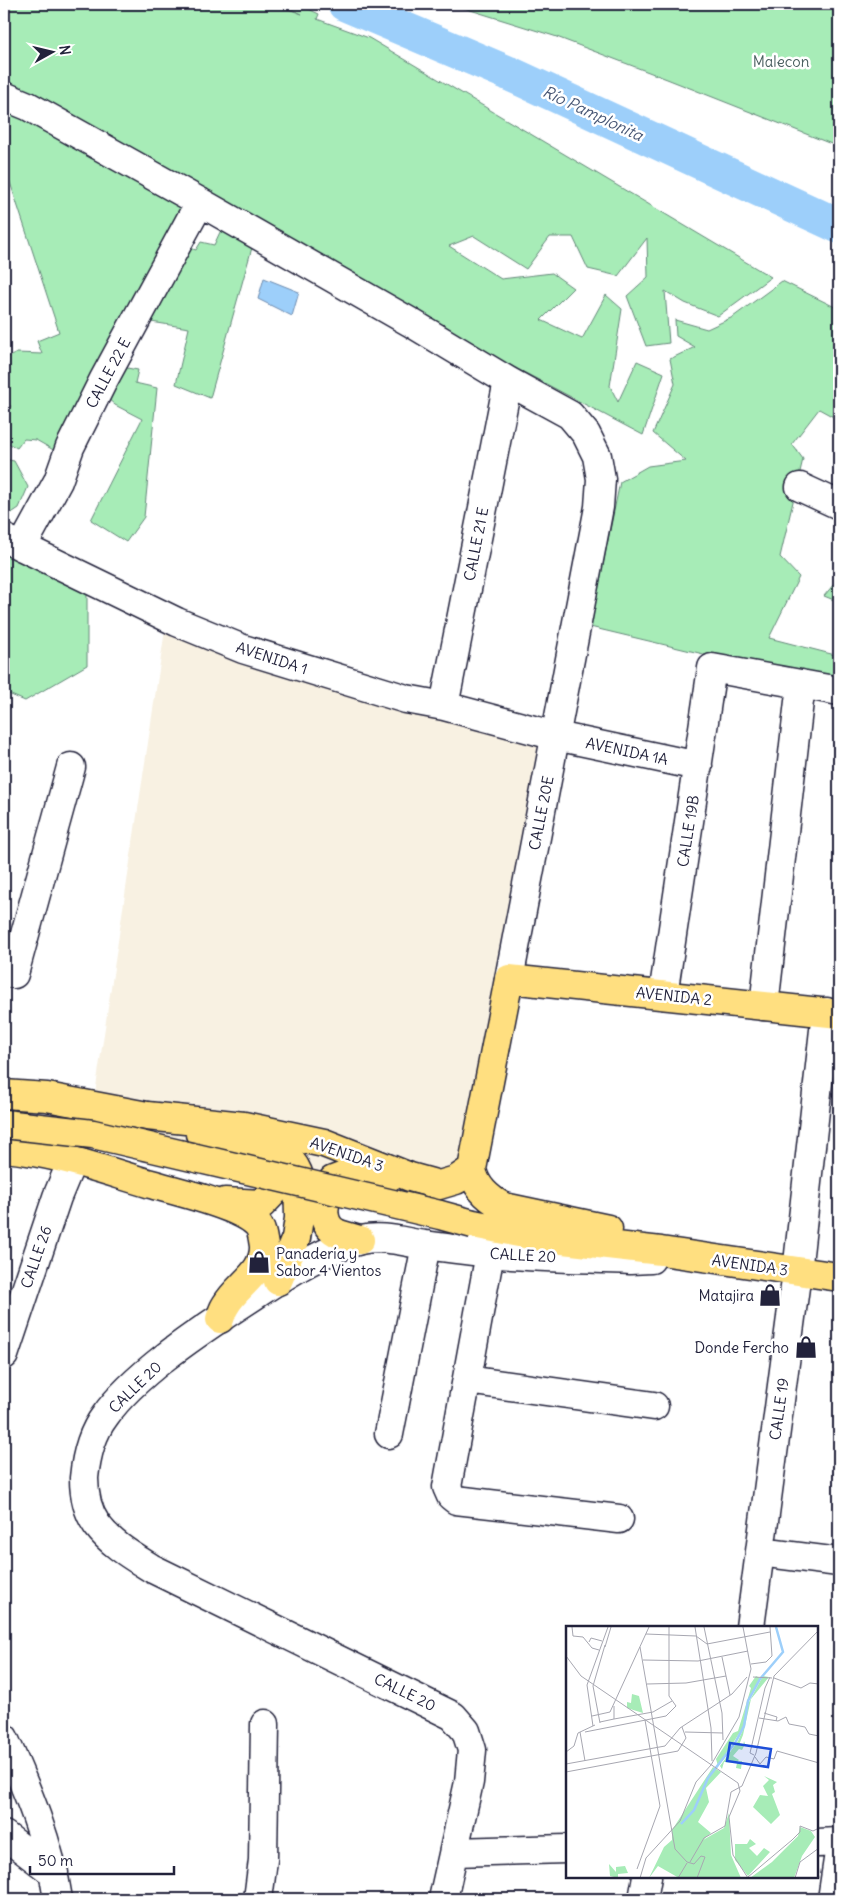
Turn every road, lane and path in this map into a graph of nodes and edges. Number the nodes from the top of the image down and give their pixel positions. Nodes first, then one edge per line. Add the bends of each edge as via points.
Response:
1 (4, 96) edge
2 (200, 202) junction
3 (508, 381) junction
4 (800, 486) dead end
5 (839, 505) edge
6 (13, 543) edge
7 (801, 684) junction
8 (839, 691) edge
9 (444, 706) junction
10 (556, 736) junction
11 (698, 766) junction
12 (71, 767) dead end
13 (4, 971) edge
14 (509, 979) junction
15 (663, 995) junction
16 (764, 1006) junction
17 (833, 1013) edge
18 (4, 1094) edge
19 (147, 1116) junction
20 (4, 1124) edge
21 (4, 1148) edge
22 (270, 1152) junction
23 (72, 1161) junction
24 (472, 1169) junction
25 (410, 1177) junction
26 (215, 1202) junction
27 (360, 1240) junction
28 (426, 1245) junction
29 (661, 1251) junction
30 (490, 1254) junction
31 (693, 1256) junction
32 (797, 1272) junction
33 (839, 1277) edge
34 (278, 1281) junction
35 (220, 1319) junction
36 (4, 1355) edge
37 (466, 1380) junction
38 (654, 1406) dead end
39 (389, 1434) dead end
40 (619, 1519) dead end
41 (760, 1552) junction
42 (839, 1562) edge
43 (750, 1626) edge
44 (265, 1724) dead end
45 (4, 1738) edge
46 (4, 1835) edge
47 (839, 1842) edge
48 (818, 1843) edge
49 (566, 1849) edge
50 (454, 1852) junction
51 (839, 1853) edge
52 (647, 1878) edge
53 (56, 1886) edge
54 (258, 1899) edge
55 (444, 1899) edge
56 (643, 1899) edge
57 (832, 1899) edge

1 - 2 street, CALLE 20E via 28,106
2 - 3 street, CALLE 20E
2 - 6 street, CALLE 22 E via 102,380 70,447 58,481
3 - 9 street, CALLE 21 E
3 - 10 street, CALLE 20E via 570,415 586,434 597,456 601,479 599,507
4 - 5 street
6 - 9 street, AVENIDA 1 via 177,622 243,649 406,699
7 - 8 street
7 - 11 street, CALLE 19B via 712,668
7 - 16 street
9 - 10 street, AVENIDA 1
10 - 11 street, AVENIDA 1A
10 - 14 street, CALLE 20E
11 - 15 street, CALLE 19B
12 - 13 street via 14,974
14 - 15 main road, AVENIDA 2
14 - 24 main road, CALLE 20E
15 - 16 main road, AVENIDA 2
16 - 17 main road, AVENIDA 2
17 - 32 street, CALLE 19
18 - 19 main road, AVENIDA 3 via 47,1098
19 - 22 main road via 225,1142
19 - 25 main road, AVENIDA 3 via 244,1126 324,1143
20 - 29 main road, AVENIDA 3, bridge via 93,1134 473,1224 545,1238
21 - 23 main road
22 - 26 main road via 280,1162 284,1176 262,1204
22 - 34 main road via 290,1160 295,1166 300,1198 296,1238
23 - 26 main road
23 - 36 street, CALLE 26
24 - 25 main road, AVENIDA 3 via 456,1180 440,1185
24 - 29 main road, AVENIDA 3 via 484,1192 504,1208 621,1232
25 - 27 main road via 349,1174 333,1180 325,1197 328,1225 336,1232
26 - 35 main road via 258,1225 264,1243 260,1264 226,1304
27 - 28 street, CALLE 20 via 388,1238
27 - 34 street, CALLE 20 via 331,1251
28 - 30 street, CALLE 20
28 - 39 street
29 - 31 main road, AVENIDA 3
30 - 31 street, CALLE 20 via 630,1260
30 - 37 street
31 - 32 main road, AVENIDA 3
32 - 33 main road, AVENIDA 3
32 - 41 street, CALLE 19
34 - 35 street, CALLE 20
35 - 50 street, CALLE 20 via 148,1372 104,1417 85,1465 84,1485 91,1514 120,1548 151,1568 453,1716 466,1731 472,1750 469,1782
37 - 38 street
37 - 40 street via 447,1486 451,1496 456,1500
41 - 42 street
41 - 43 street, CALLE 19
44 - 54 street via 263,1860
45 - 53 street via 23,1779
46 - 53 street
47 - 48 street
49 - 50 street
50 - 55 street, CALLE 20
51 - 57 street
52 - 56 street

